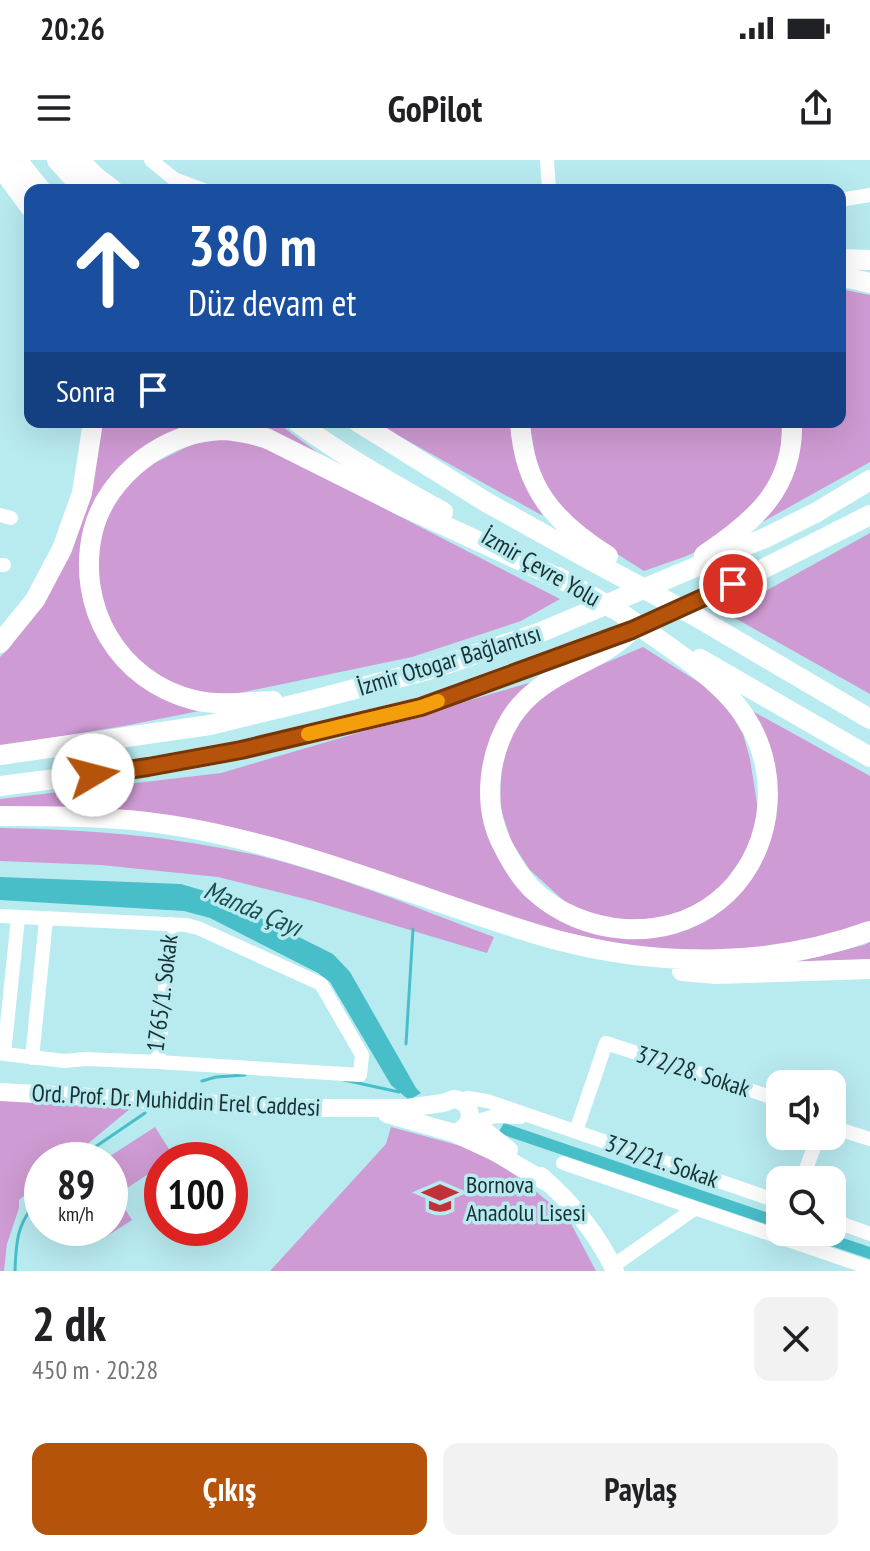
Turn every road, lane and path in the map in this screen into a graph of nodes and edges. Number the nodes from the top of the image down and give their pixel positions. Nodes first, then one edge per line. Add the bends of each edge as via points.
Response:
1 (17, 160) edge
2 (57, 160) edge
3 (79, 160) edge
4 (151, 160) edge
5 (547, 160) edge
6 (0, 166) edge
7 (36, 184) edge
8 (79, 184) edge
9 (105, 184) edge
10 (188, 184) edge
11 (549, 184) edge
12 (870, 195) edge
13 (24, 199) edge
14 (846, 199) edge
15 (846, 259) edge
16 (870, 260) edge
17 (846, 277) edge
18 (870, 283) edge
19 (92, 428) edge
20 (305, 428) edge
21 (368, 428) edge
22 (520, 428) edge
23 (792, 428) edge
24 (870, 480) edge
25 (870, 515) edge
26 (670, 579) junction
27 (569, 583) junction
28 (668, 602) junction
29 (618, 611) junction
30 (632, 630) junction
31 (0, 643) edge
32 (317, 699) junction
33 (870, 719) edge
34 (0, 755) edge
35 (870, 757) edge
36 (0, 786) edge
37 (0, 816) edge
38 (0, 916) edge
39 (18, 918) junction
40 (46, 920) junction
41 (171, 924) junction
42 (870, 931) edge
43 (555, 939) junction
44 (870, 969) edge
45 (2, 1053) edge
46 (32, 1058) junction
47 (158, 1062) junction
48 (0, 1092) edge
49 (766, 1095) edge
50 (451, 1101) junction
51 (351, 1107) junction
52 (544, 1121) junction
53 (462, 1125) junction
54 (576, 1131) junction
55 (846, 1131) edge
56 (870, 1139) edge
57 (563, 1163) dead end
58 (766, 1197) edge
59 (694, 1209) junction
60 (846, 1225) edge
61 (870, 1234) edge
62 (614, 1268) edge
63 (870, 1268) edge

1 - 7 highway
2 - 8 highway
3 - 9 highway
4 - 10 street
5 - 11 street
6 - 13 highway
12 - 14 street
15 - 16 highway
17 - 18 highway
19 - 31 highway via 82,493 62,549 35,600
20 - 27 highway, İzmir Çevre Yolu via 375,474
21 - 28 highway, İzmir Çevre Yolu via 486,502
22 - 28 highway via 526,463 551,511 581,538 658,589
23 - 26 highway via 785,470 761,510
24 - 26 highway, İzmir Otogar Bağlantısı via 767,537
25 - 30 highway
26 - 32 highway, İzmir Otogar Bağlantısı via 541,632 435,668
27 - 29 highway, İzmir Çevre Yolu
27 - 32 highway via 266,438 223,430 178,439 152,452 113,490 93,529 92,597 108,638 121,657 154,683 196,700
28 - 33 highway, İzmir Çevre Yolu
29 - 30 highway via 734,701 765,757 768,797 763,831 749,864 718,901 679,922 616,929 572,917 521,876 496,828 491,778 500,740 519,706 553,677 620,642
29 - 35 highway, İzmir Çevre Yolu
30 - 36 highway, İzmir Otogar Bağlantısı via 421,707 241,750
32 - 34 highway, İzmir Otogar Bağlantısı via 210,725
37 - 43 highway via 133,820 225,835
38 - 39 street, 1765/1. Sokak
39 - 40 street, 1765/1. Sokak
39 - 45 street
40 - 41 street, 1765/1. Sokak
40 - 46 street
41 - 47 street, 1765/1. Sokak
41 - 47 street via 198,928 321,984 362,1055 360,1075
42 - 43 highway via 781,954 694,960
43 - 44 highway via 623,964 661,970 716,974
45 - 46 street, 1765/1. Sokak
46 - 47 street, 1765/1. Sokak
48 - 51 main road, Ord. Prof. Dr. Muhiddin Erel Caddesi
49 - 54 street, 372/28. Sokak via 606,1043
50 - 51 main road, Ord. Prof. Dr. Muhiddin Erel Caddesi via 406,1108
50 - 52 street, 372/21. Sokak via 479,1099
50 - 53 main road via 468,1107
50 - 53 main road via 439,1107 437,1119
51 - 53 main road, Ord. Prof. Dr. Muhiddin Erel Caddesi
52 - 53 street, 372/21. Sokak via 507,1116
52 - 54 street, 372/21. Sokak
53 - 62 main road, Ord. Prof. Dr. Muhiddin Erel Caddesi via 495,1140 548,1183 584,1222
54 - 58 street, 372/21. Sokak
55 - 56 street
57 - 59 street, 372/21. Sokak
59 - 62 street, 372/21. Sokak
59 - 63 street, 372/21. Sokak
60 - 61 street

